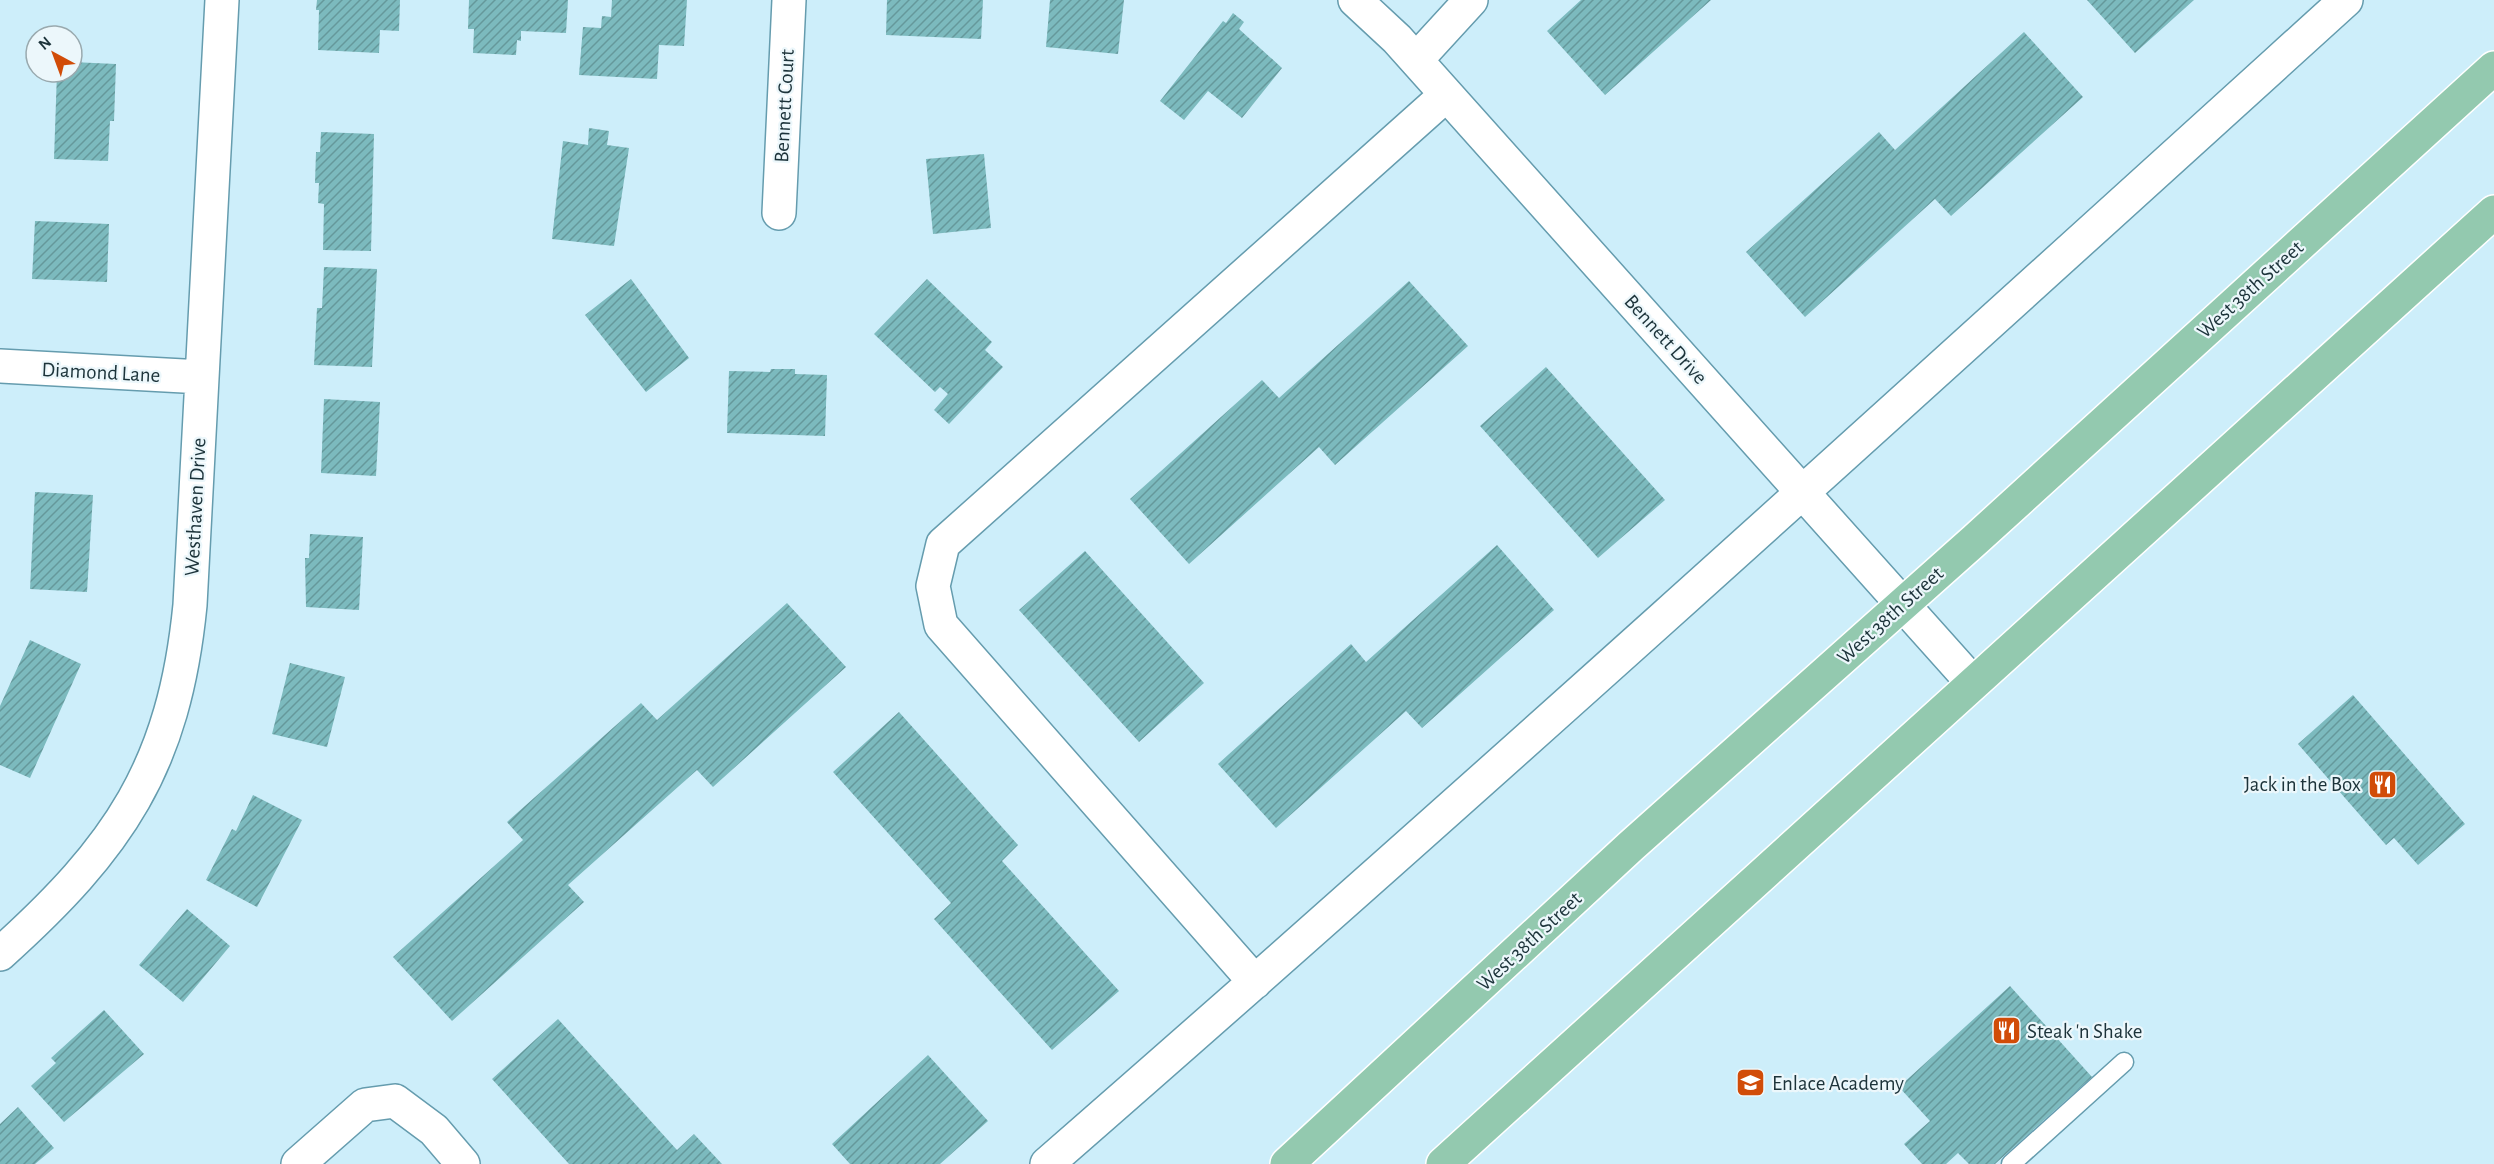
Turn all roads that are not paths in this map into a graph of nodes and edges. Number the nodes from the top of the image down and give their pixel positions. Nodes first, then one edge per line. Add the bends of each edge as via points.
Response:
1 (222, 0) edge
2 (789, 0) edge
3 (1355, 0) edge
4 (1471, 0) edge
5 (2346, 0) edge
6 (1416, 60) junction
7 (2494, 68) edge
8 (1446, 95) junction
9 (2494, 212) edge
10 (779, 213) dead end
11 (0, 366) edge
12 (202, 377) junction
13 (1803, 492) junction
14 (1903, 603) junction
15 (1973, 683) junction
16 (0, 954) edge
17 (1255, 982) junction
18 (2124, 1062) dead end
19 (298, 1164) edge
20 (463, 1164) edge
21 (1047, 1164) edge
22 (1287, 1164) edge
23 (1443, 1164) edge
24 (2011, 1164) edge

1 - 12 street, Westhaven Drive
2 - 10 street, Bennett Court
3 - 6 street, Bennett Drive
4 - 6 street
5 - 13 street
6 - 8 street, Bennett Drive
7 - 14 main road, West 38th Street
8 - 13 street, Bennett Drive
8 - 17 street via 943,544 933,586 941,625
9 - 15 main road
11 - 12 street, Diamond Lane
12 - 16 street, Westhaven Drive via 186,646 168,727 135,802 113,836 59,900
13 - 14 street, Bennett Drive
13 - 17 street
14 - 15 street, Bennett Drive
14 - 22 main road, West 38th Street via 1631,846
15 - 23 main road
17 - 21 street
18 - 24 lane
19 - 20 street via 365,1105 395,1101 434,1130

